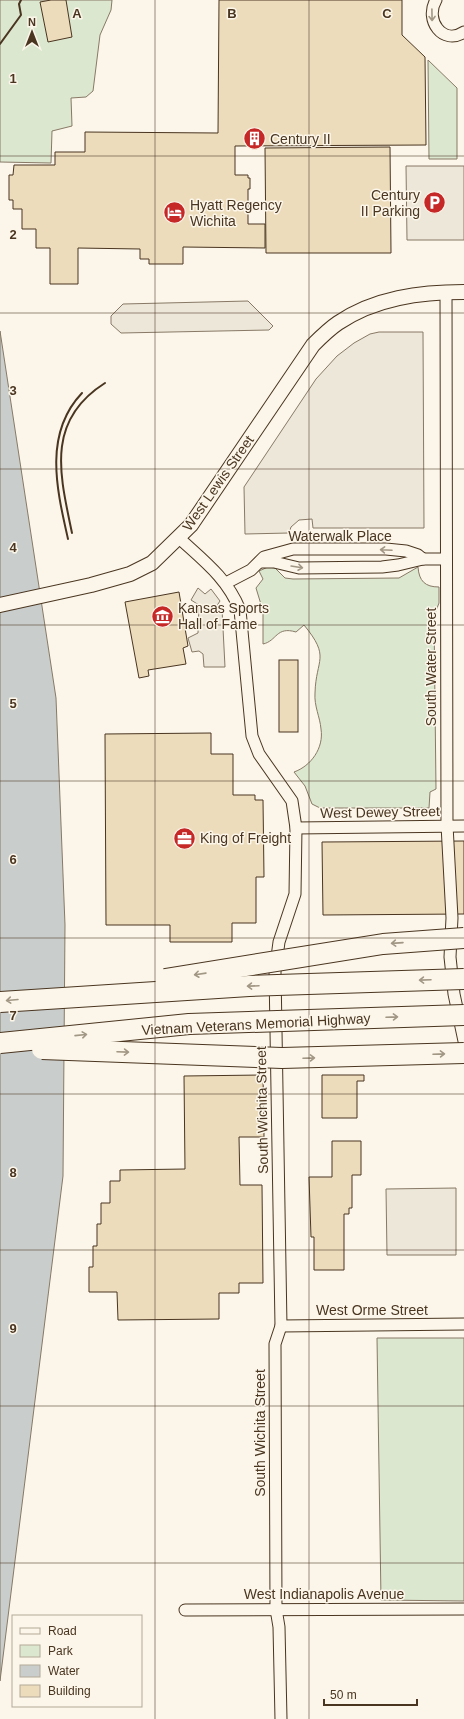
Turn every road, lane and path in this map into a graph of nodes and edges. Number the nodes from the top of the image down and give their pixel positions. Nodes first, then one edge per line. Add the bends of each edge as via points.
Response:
1 (436, 0) edge
2 (464, 32) edge
3 (446, 292) junction
4 (464, 292) edge
5 (179, 538) junction
6 (423, 559) junction
7 (446, 559) junction
8 (258, 563) junction
9 (226, 583) junction
10 (0, 605) edge
11 (447, 825) junction
12 (464, 826) edge
13 (296, 828) junction
14 (464, 938) edge
15 (464, 979) edge
16 (37, 998) junction
17 (0, 1002) edge
18 (464, 1015) edge
19 (464, 1041) edge
20 (0, 1043) edge
21 (0, 1048) edge
22 (464, 1053) edge
23 (464, 1324) edge
24 (281, 1326) junction
25 (276, 1609) junction
26 (464, 1609) edge
27 (185, 1610) dead end
28 (281, 1719) edge

1 -> 2 street via 431,14 438,29 444,34
3 - 4 street, West Lewis Street
3 - 5 street, West Lewis Street via 399,298 366,307 338,323 313,344 191,525
3 - 7 street, South Water Street
5 - 9 street, South Wichita Street
5 - 10 street, West Lewis Street via 152,563 130,574
6 - 7 street, Waterwalk Place
8 -> 6 street, Waterwalk Place via 266,561 299,568 382,567
6 -> 8 street, Waterwalk Place via 406,551 386,549 293,549 264,557
7 - 11 street, South Water Street
8 - 9 street, Waterwalk Place via 251,570
9 - 13 street, South Wichita Street via 240,610 252,736 259,754 292,801
11 - 12 street, West Dewey Street
11 - 13 street, West Dewey Street
11 - 19 street, South Water Street via 452,918 450,957 454,994
13 - 24 street, South Wichita Street via 295,894 279,942 275,972
14 -> 16 highway, bridge via 383,944
15 -> 16 highway, bridge via 249,986
16 -> 17 highway, bridge
20 -> 18 highway, Vietnam Veterans Memorial Highway, bridge via 189,1024
21 -> 22 highway, bridge via 282,1058
23 - 24 street, West Orme Street
24 - 25 street, South Wichita Street via 275,1344
25 - 26 street, West Indianapolis Avenue
25 - 27 street, West Indianapolis Avenue
25 - 28 street, South Wichita Street via 279,1626

